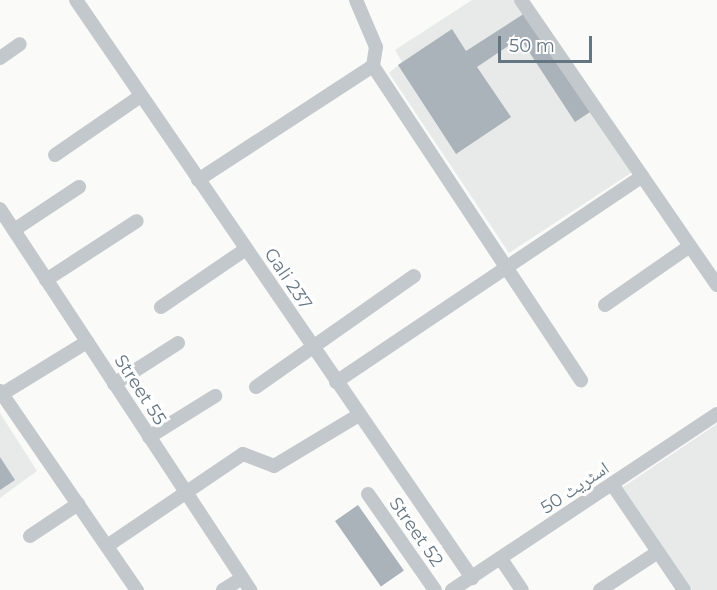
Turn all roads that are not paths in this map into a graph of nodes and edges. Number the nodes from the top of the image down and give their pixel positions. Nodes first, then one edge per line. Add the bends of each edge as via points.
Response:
1 (76, 0) edge
2 (356, 0) edge
3 (521, 0) edge
4 (20, 44) dead end
5 (0, 58) edge
6 (373, 66) junction
7 (141, 96) junction
8 (55, 155) dead end
9 (642, 176) junction
10 (198, 180) junction
11 (79, 187) dead end
12 (0, 209) edge
13 (137, 221) dead end
14 (14, 230) junction
15 (690, 246) junction
16 (246, 249) junction
17 (506, 268) junction
18 (414, 276) dead end
19 (46, 280) junction
20 (717, 285) edge
21 (605, 305) dead end
22 (161, 307) dead end
23 (87, 342) junction
24 (178, 343) dead end
25 (313, 347) junction
26 (580, 380) dead end
27 (336, 382) junction
28 (114, 384) junction
29 (256, 387) dead end
30 (1, 392) edge
31 (215, 396) dead end
32 (717, 414) edge
33 (359, 415) junction
34 (149, 437) junction
35 (612, 484) junction
36 (185, 492) junction
37 (368, 494) dead end
38 (78, 504) junction
39 (30, 536) dead end
40 (107, 546) junction
41 (658, 552) junction
42 (501, 559) junction
43 (242, 578) junction
44 (472, 578) junction
45 (133, 589) edge
46 (223, 590) edge
47 (250, 590) edge
48 (435, 590) edge
49 (452, 590) edge
50 (522, 590) edge
51 (601, 590) edge
52 (684, 590) edge

1 - 7 street, Gali 237
2 - 6 street via 376,47
3 - 9 street
4 - 5 street
6 - 10 street
6 - 17 street
7 - 8 street
7 - 10 street, Gali 237
9 - 15 street
9 - 17 street
10 - 16 street, Gali 237
11 - 14 street
12 - 14 street, Street 55
13 - 19 street
14 - 19 street, Street 55
15 - 20 street
15 - 21 street
16 - 22 street
16 - 25 street, Gali 237
17 - 26 street
17 - 27 street
18 - 25 street
19 - 23 street, Street 55
23 - 28 street, Street 55
23 - 30 street
24 - 28 street
25 - 27 street, Gali 237
25 - 29 street
27 - 33 street, Gali 237
28 - 34 street, Street 55
30 - 38 street
31 - 34 street
32 - 35 street, اسٹریٹ 50
33 - 36 street via 274,466 243,454
33 - 44 street, Gali 237
34 - 36 street, Street 55
35 - 41 street
35 - 42 street, اسٹریٹ 50
36 - 40 street
36 - 43 street, Street 55
37 - 48 street, Street 52
38 - 39 street
38 - 40 street
40 - 45 street
41 - 51 street
41 - 52 street
42 - 44 street, اسٹریٹ 50
42 - 50 street
43 - 46 street
43 - 47 street, Street 55
44 - 49 street, اسٹریٹ 50

